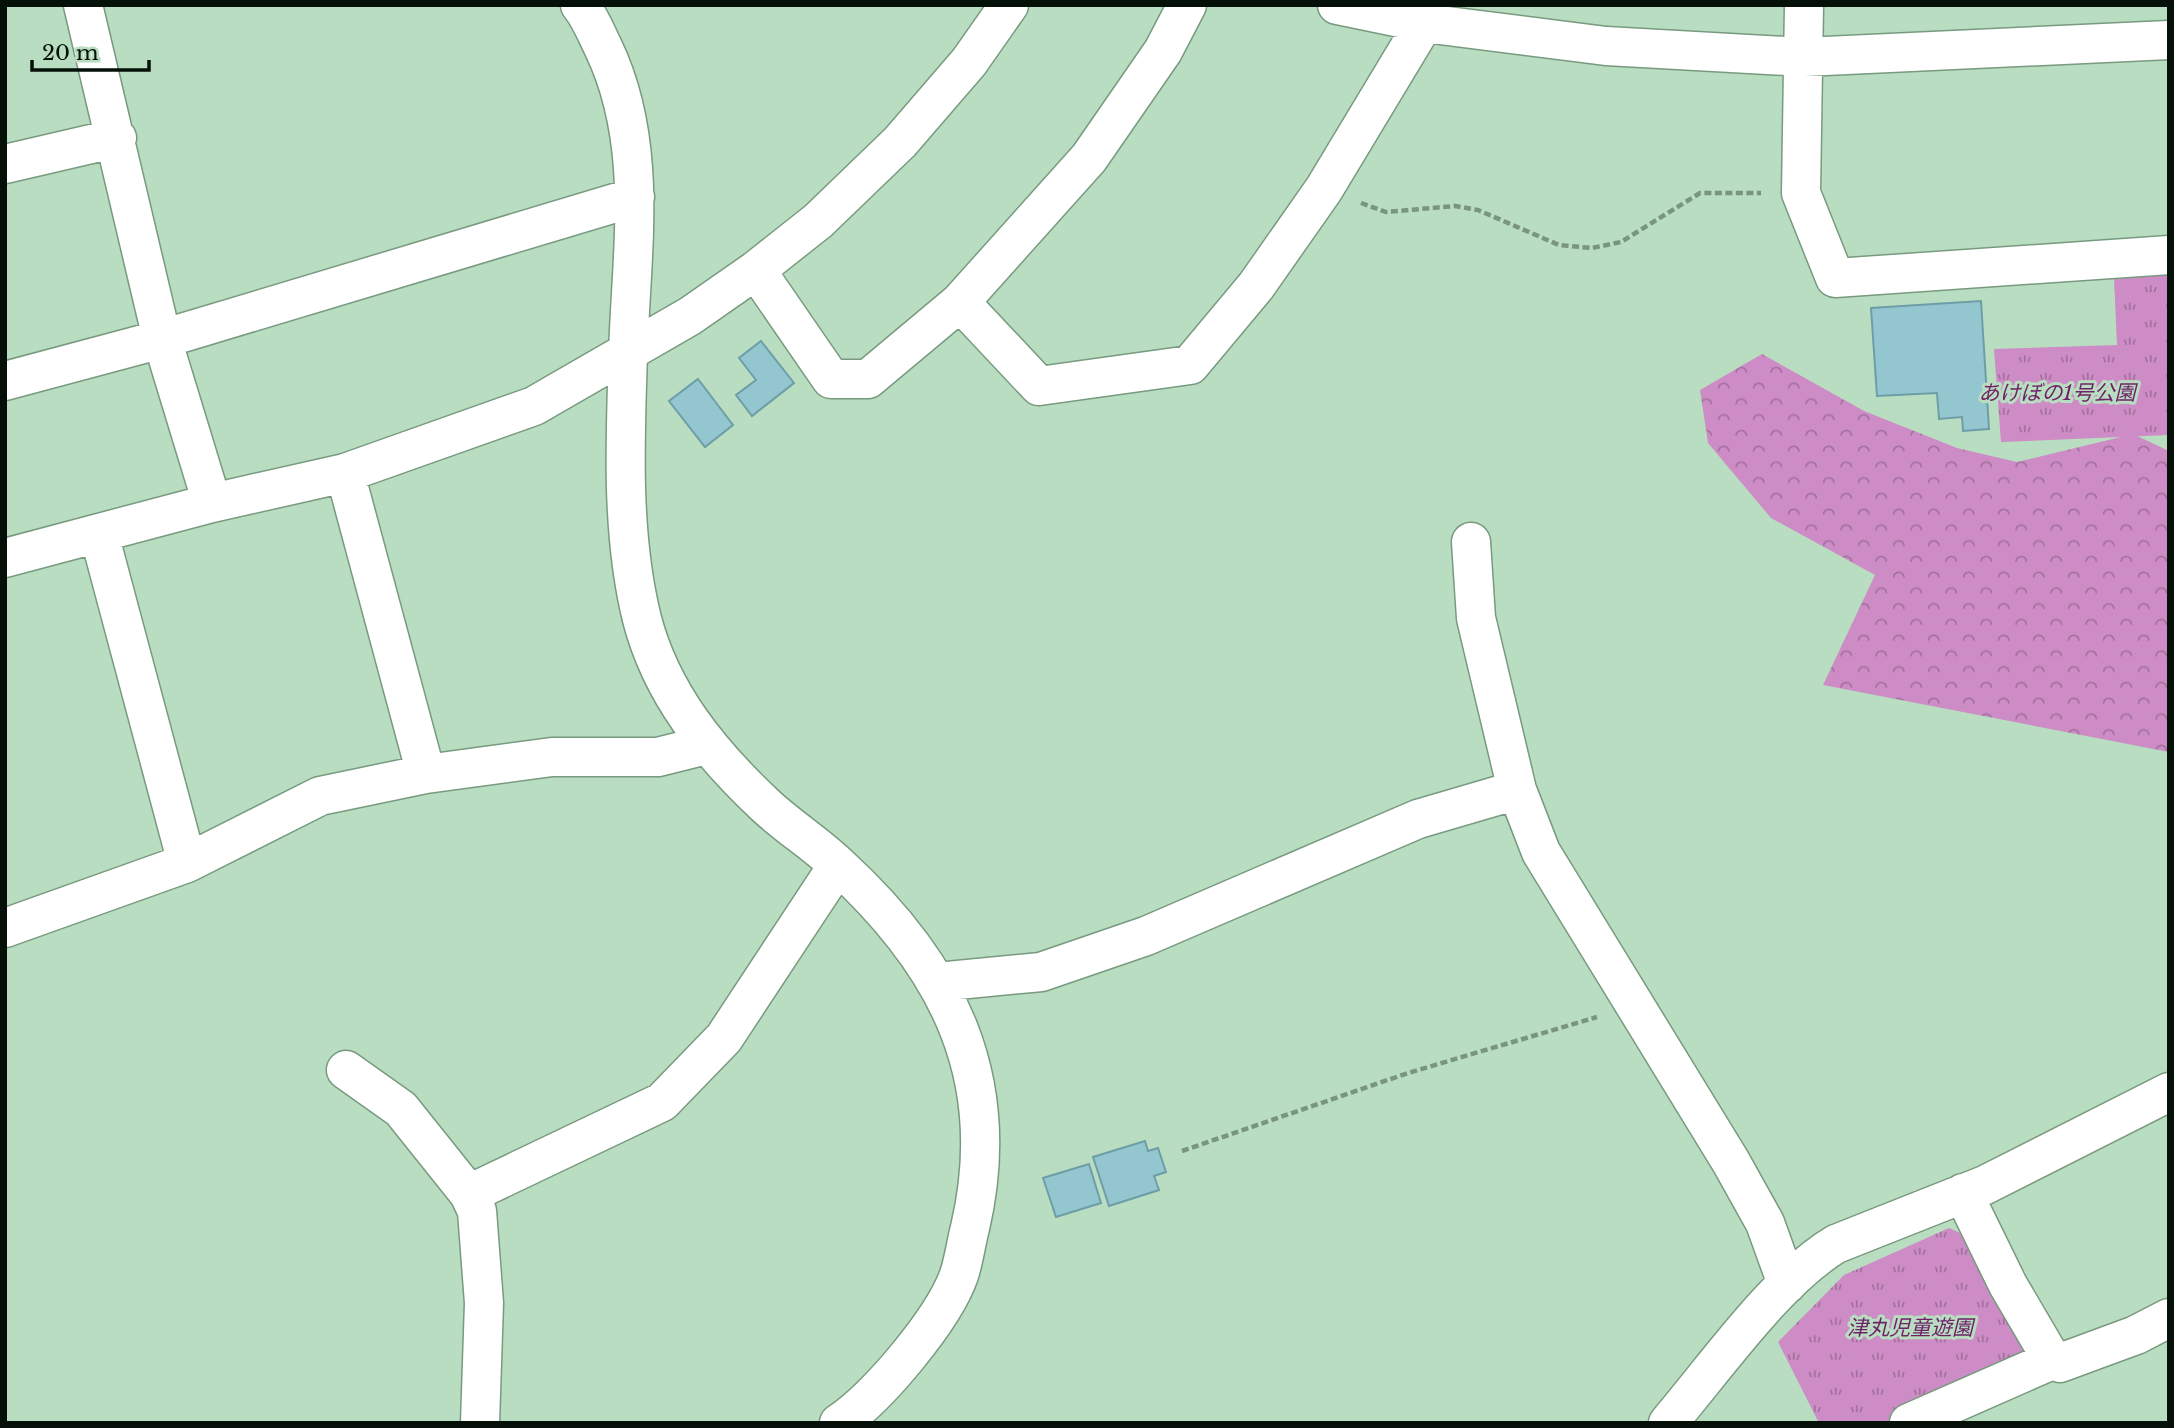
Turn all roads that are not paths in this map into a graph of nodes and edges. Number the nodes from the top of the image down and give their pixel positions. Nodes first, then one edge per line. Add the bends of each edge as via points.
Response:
1 (83, 5) edge
2 (580, 5) edge
3 (1009, 5) edge
4 (1187, 5) edge
5 (1337, 5) edge
6 (1804, 5) edge
7 (1424, 23) junction
8 (2169, 40) edge
9 (1804, 57) junction
10 (117, 138) junction
11 (5, 164) edge
12 (635, 197) junction
13 (2169, 255) edge
14 (756, 270) junction
15 (960, 302) junction
16 (162, 339) junction
17 (628, 354) junction
18 (5, 381) edge
19 (345, 473) junction
20 (212, 503) junction
21 (99, 534) junction
22 (1471, 542) dead end
23 (5, 558) edge
24 (706, 745) junction
25 (426, 774) junction
26 (1517, 790) junction
27 (187, 863) junction
28 (838, 864) junction
29 (5, 928) edge
30 (937, 982) junction
31 (346, 1070) dead end
32 (2169, 1092) edge
33 (1963, 1193) junction
34 (469, 1194) junction
35 (1787, 1283) junction
36 (2169, 1318) edge
37 (2052, 1360) junction
38 (480, 1423) edge
39 (839, 1423) edge
40 (1668, 1423) edge
41 (1909, 1423) edge

1 - 10 street
2 - 12 street via 611,64 629,123
3 - 14 street via 970,62 900,142 818,221
4 - 15 street via 1163,51 1089,158
5 - 7 street
6 - 9 street
7 - 9 street via 1606,46
7 - 15 street via 1324,189 1256,286 1190,365 1039,386
8 - 9 street
9 - 13 street via 1801,194 1835,278
10 - 11 street
10 - 16 street
12 - 16 street
12 - 17 street
14 - 15 street via 831,379 868,379
14 - 17 street
16 - 18 street
16 - 20 street
17 - 19 street via 534,406
17 - 24 street via 630,557 642,621 664,679
19 - 20 street
19 - 25 street
20 - 21 street
21 - 23 street
21 - 27 street
22 - 26 street via 1476,618
24 - 25 street via 657,757 552,757
24 - 28 street via 765,805
25 - 27 street via 320,796
26 - 30 street via 1418,819 1146,936 1041,972
26 - 35 street via 1541,852 1765,1223
27 - 29 street
28 - 30 street via 914,944
28 - 34 street via 724,1038 662,1102
30 - 39 street via 966,1047 979,1095 979,1188 958,1278 914,1349 856,1412
31 - 34 street via 401,1109
32 - 33 street
33 - 35 street via 1836,1244
33 - 37 street via 2008,1285
34 - 38 street via 477,1211 484,1303
35 - 40 street
36 - 37 street via 2060,1363
37 - 41 street

